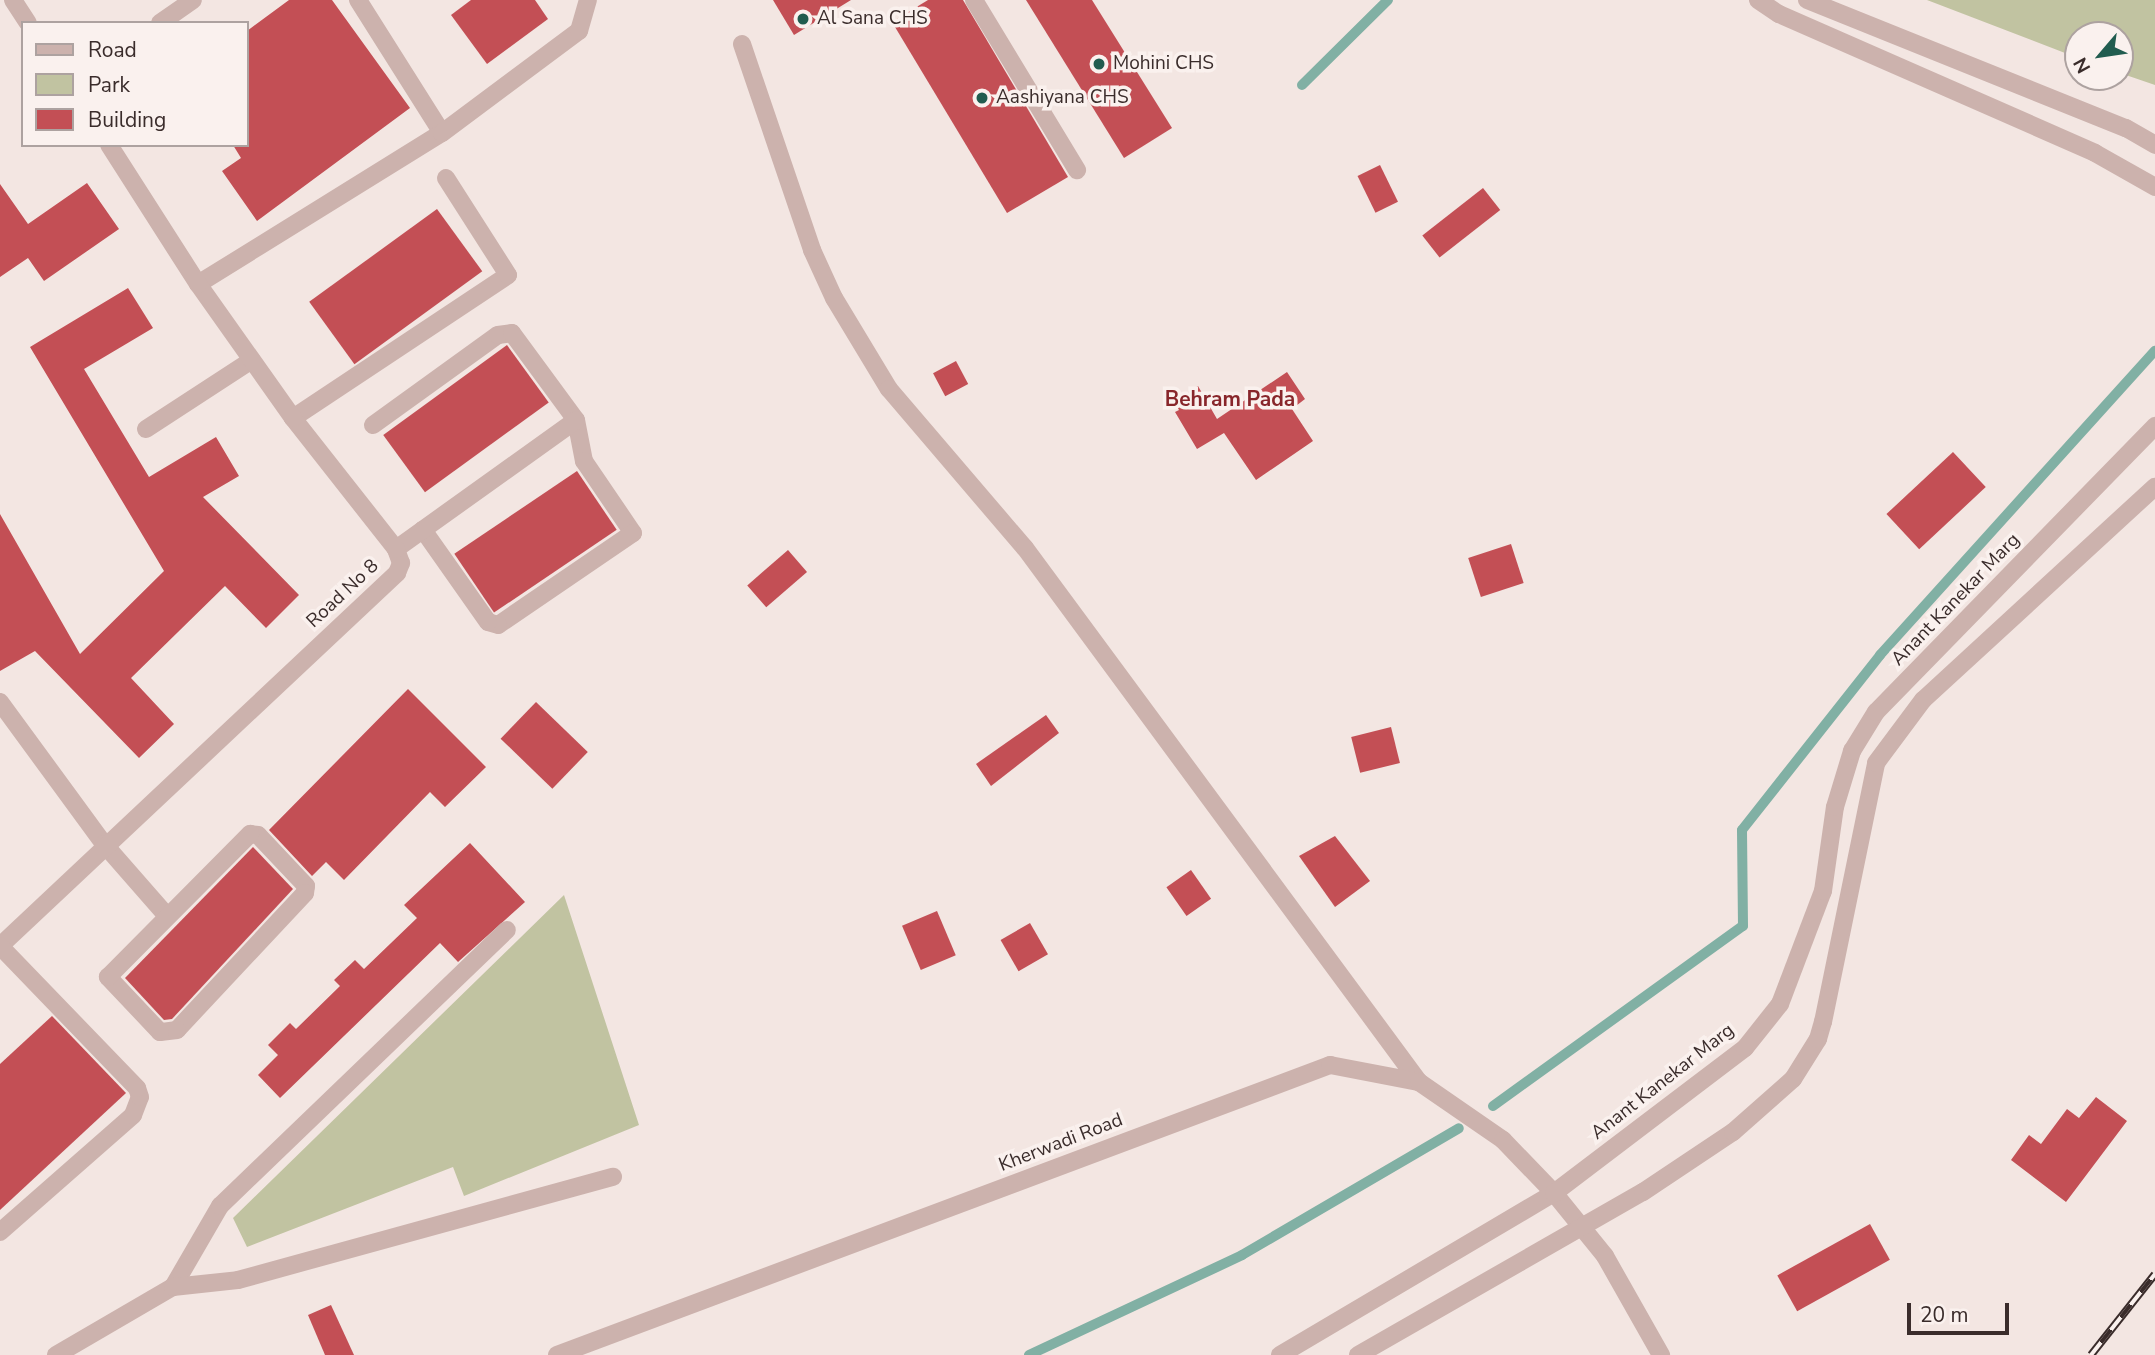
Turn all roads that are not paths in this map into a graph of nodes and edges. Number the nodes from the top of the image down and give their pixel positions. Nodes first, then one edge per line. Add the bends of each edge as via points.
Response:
1 (13, 0) edge
2 (193, 0) edge
3 (358, 0) edge
4 (588, 0) edge
5 (974, 0) edge
6 (1758, 0) edge
7 (1807, 0) edge
8 (27, 21) edge
9 (163, 21) edge
10 (742, 44) dead end
11 (442, 133) junction
12 (2155, 145) edge
13 (110, 147) edge
14 (1077, 170) dead end
15 (446, 178) dead end
16 (2155, 187) edge
17 (198, 284) junction
18 (252, 360) junction
19 (293, 418) junction
20 (576, 420) junction
21 (373, 425) dead end
22 (2155, 426) edge
23 (146, 429) dead end
24 (2155, 487) edge
25 (423, 530) junction
26 (396, 549) junction
27 (0, 702) edge
28 (104, 844) junction
29 (167, 916) junction
30 (508, 930) dead end
31 (0, 946) edge
32 (1419, 1082) junction
33 (613, 1177) dead end
34 (1554, 1193) junction
35 (0, 1232) edge
36 (173, 1287) junction
37 (56, 1355) edge
38 (557, 1355) edge
39 (1280, 1355) edge
40 (1358, 1355) edge
41 (1661, 1355) edge

1 - 8 street
2 - 9 street
3 - 11 street
4 - 11 street via 579,31
5 - 14 street
6 - 16 street via 1779,14 2095,153
7 - 12 street via 2126,128
10 - 32 street via 812,250 834,298 889,389 1026,548
11 - 17 street
13 - 17 street, Road No 8
15 - 19 street via 508,275
17 - 18 street, Road No 8
18 - 19 street, Road No 8
18 - 23 street
19 - 26 street, Road No 8
20 - 21 street via 507,331
20 - 25 street
20 - 25 street via 584,461 631,528 631,537 498,625 488,622
22 - 34 street, Anant Kanekar Marg via 1876,712 1852,751 1835,807 1823,891 1780,1004 1745,1048
24 - 40 street, bridge via 1923,699 1876,763 1823,1022 1793,1079 1733,1132 1643,1192
25 - 26 street
26 - 28 street, Road No 8 via 401,562 397,573
27 - 28 street
28 - 29 street
28 - 31 street, Road No 8
29 - 29 street via 108,976 160,1031 169,1034 305,893 306,886 258,835 250,834
30 - 36 street via 220,1206
31 - 35 street via 137,1088 140,1097 133,1115
32 - 34 street, Kherwadi Road via 1503,1140
32 - 38 street, Kherwadi Road via 1330,1065
33 - 36 street via 238,1280
34 - 39 street, Anant Kanekar Marg
34 - 41 street, Kherwadi Road via 1605,1256
36 - 37 street

